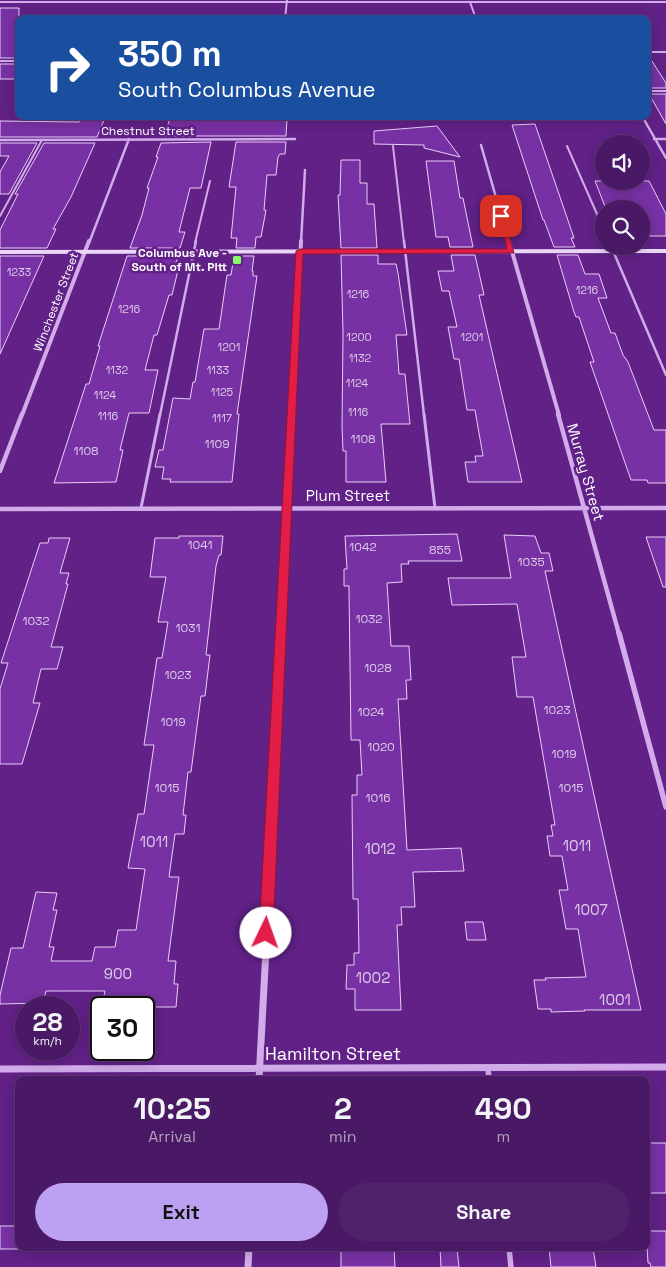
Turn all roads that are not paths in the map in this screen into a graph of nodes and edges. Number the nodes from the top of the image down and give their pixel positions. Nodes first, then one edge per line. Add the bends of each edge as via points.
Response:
1 (133, 1) edge
2 (287, 1) edge
3 (389, 1) edge
4 (469, 1) edge
5 (0, 2) edge
6 (666, 2) edge
7 (285, 15) edge
8 (474, 15) edge
9 (651, 52) edge
10 (666, 52) edge
11 (0, 61) edge
12 (15, 61) edge
13 (651, 91) edge
14 (666, 91) edge
15 (644, 120) edge
16 (129, 139) junction
17 (295, 139) dead end
18 (654, 139) junction
19 (666, 139) edge
20 (0, 140) edge
21 (42, 140) junction
22 (480, 145) dead end
23 (393, 146) dead end
24 (567, 146) dead end
25 (666, 158) edge
26 (305, 170) dead end
27 (210, 181) dead end
28 (595, 210) edge
29 (0, 216) edge
30 (595, 249) edge
31 (650, 250) edge
32 (300, 251) junction
33 (405, 251) junction
34 (511, 251) junction
35 (666, 251) edge
36 (0, 252) edge
37 (87, 252) junction
38 (194, 252) junction
39 (615, 255) edge
40 (666, 375) edge
41 (0, 472) edge
42 (141, 508) junction
43 (287, 508) junction
44 (436, 508) junction
45 (584, 508) junction
46 (666, 508) edge
47 (0, 509) edge
48 (666, 807) edge
49 (260, 1068) junction
50 (488, 1068) junction
51 (666, 1068) edge
52 (0, 1069) edge
53 (259, 1076) edge
54 (489, 1076) edge
55 (250, 1251) edge
56 (509, 1251) edge
57 (248, 1267) edge
58 (511, 1267) edge

1 - 2 street
1 - 5 street
2 - 3 street
2 - 7 street
3 - 4 street
4 - 6 street
4 - 8 street
9 - 10 street
11 - 12 street
13 - 14 street
15 - 18 street
16 - 17 street, Chestnut Street
16 - 21 street, Chestnut Street
16 - 37 street, Winchester Street
18 - 19 street
18 - 25 street
20 - 21 street, Chestnut Street
21 - 29 lane
22 - 34 street, Murray Street
23 - 33 lane
24 - 28 lane
26 - 32 street
27 - 38 lane
30 - 34 main road
31 - 35 main road
32 - 33 main road
32 - 38 main road
32 - 43 street
33 - 34 main road
33 - 44 lane
34 - 45 street, Murray Street
36 - 37 main road
37 - 38 main road
37 - 41 street, Winchester Street
38 - 42 lane
39 - 40 lane
42 - 43 street, Plum Street
42 - 47 street, Plum Street
43 - 44 street, Plum Street
43 - 49 street
44 - 45 street, Plum Street
45 - 46 street, Plum Street
45 - 48 street, Murray Street
49 - 50 street, Hamilton Street
49 - 52 street, Hamilton Street
49 - 53 street
50 - 51 street, Hamilton Street
50 - 54 lane
55 - 57 street
56 - 58 lane

